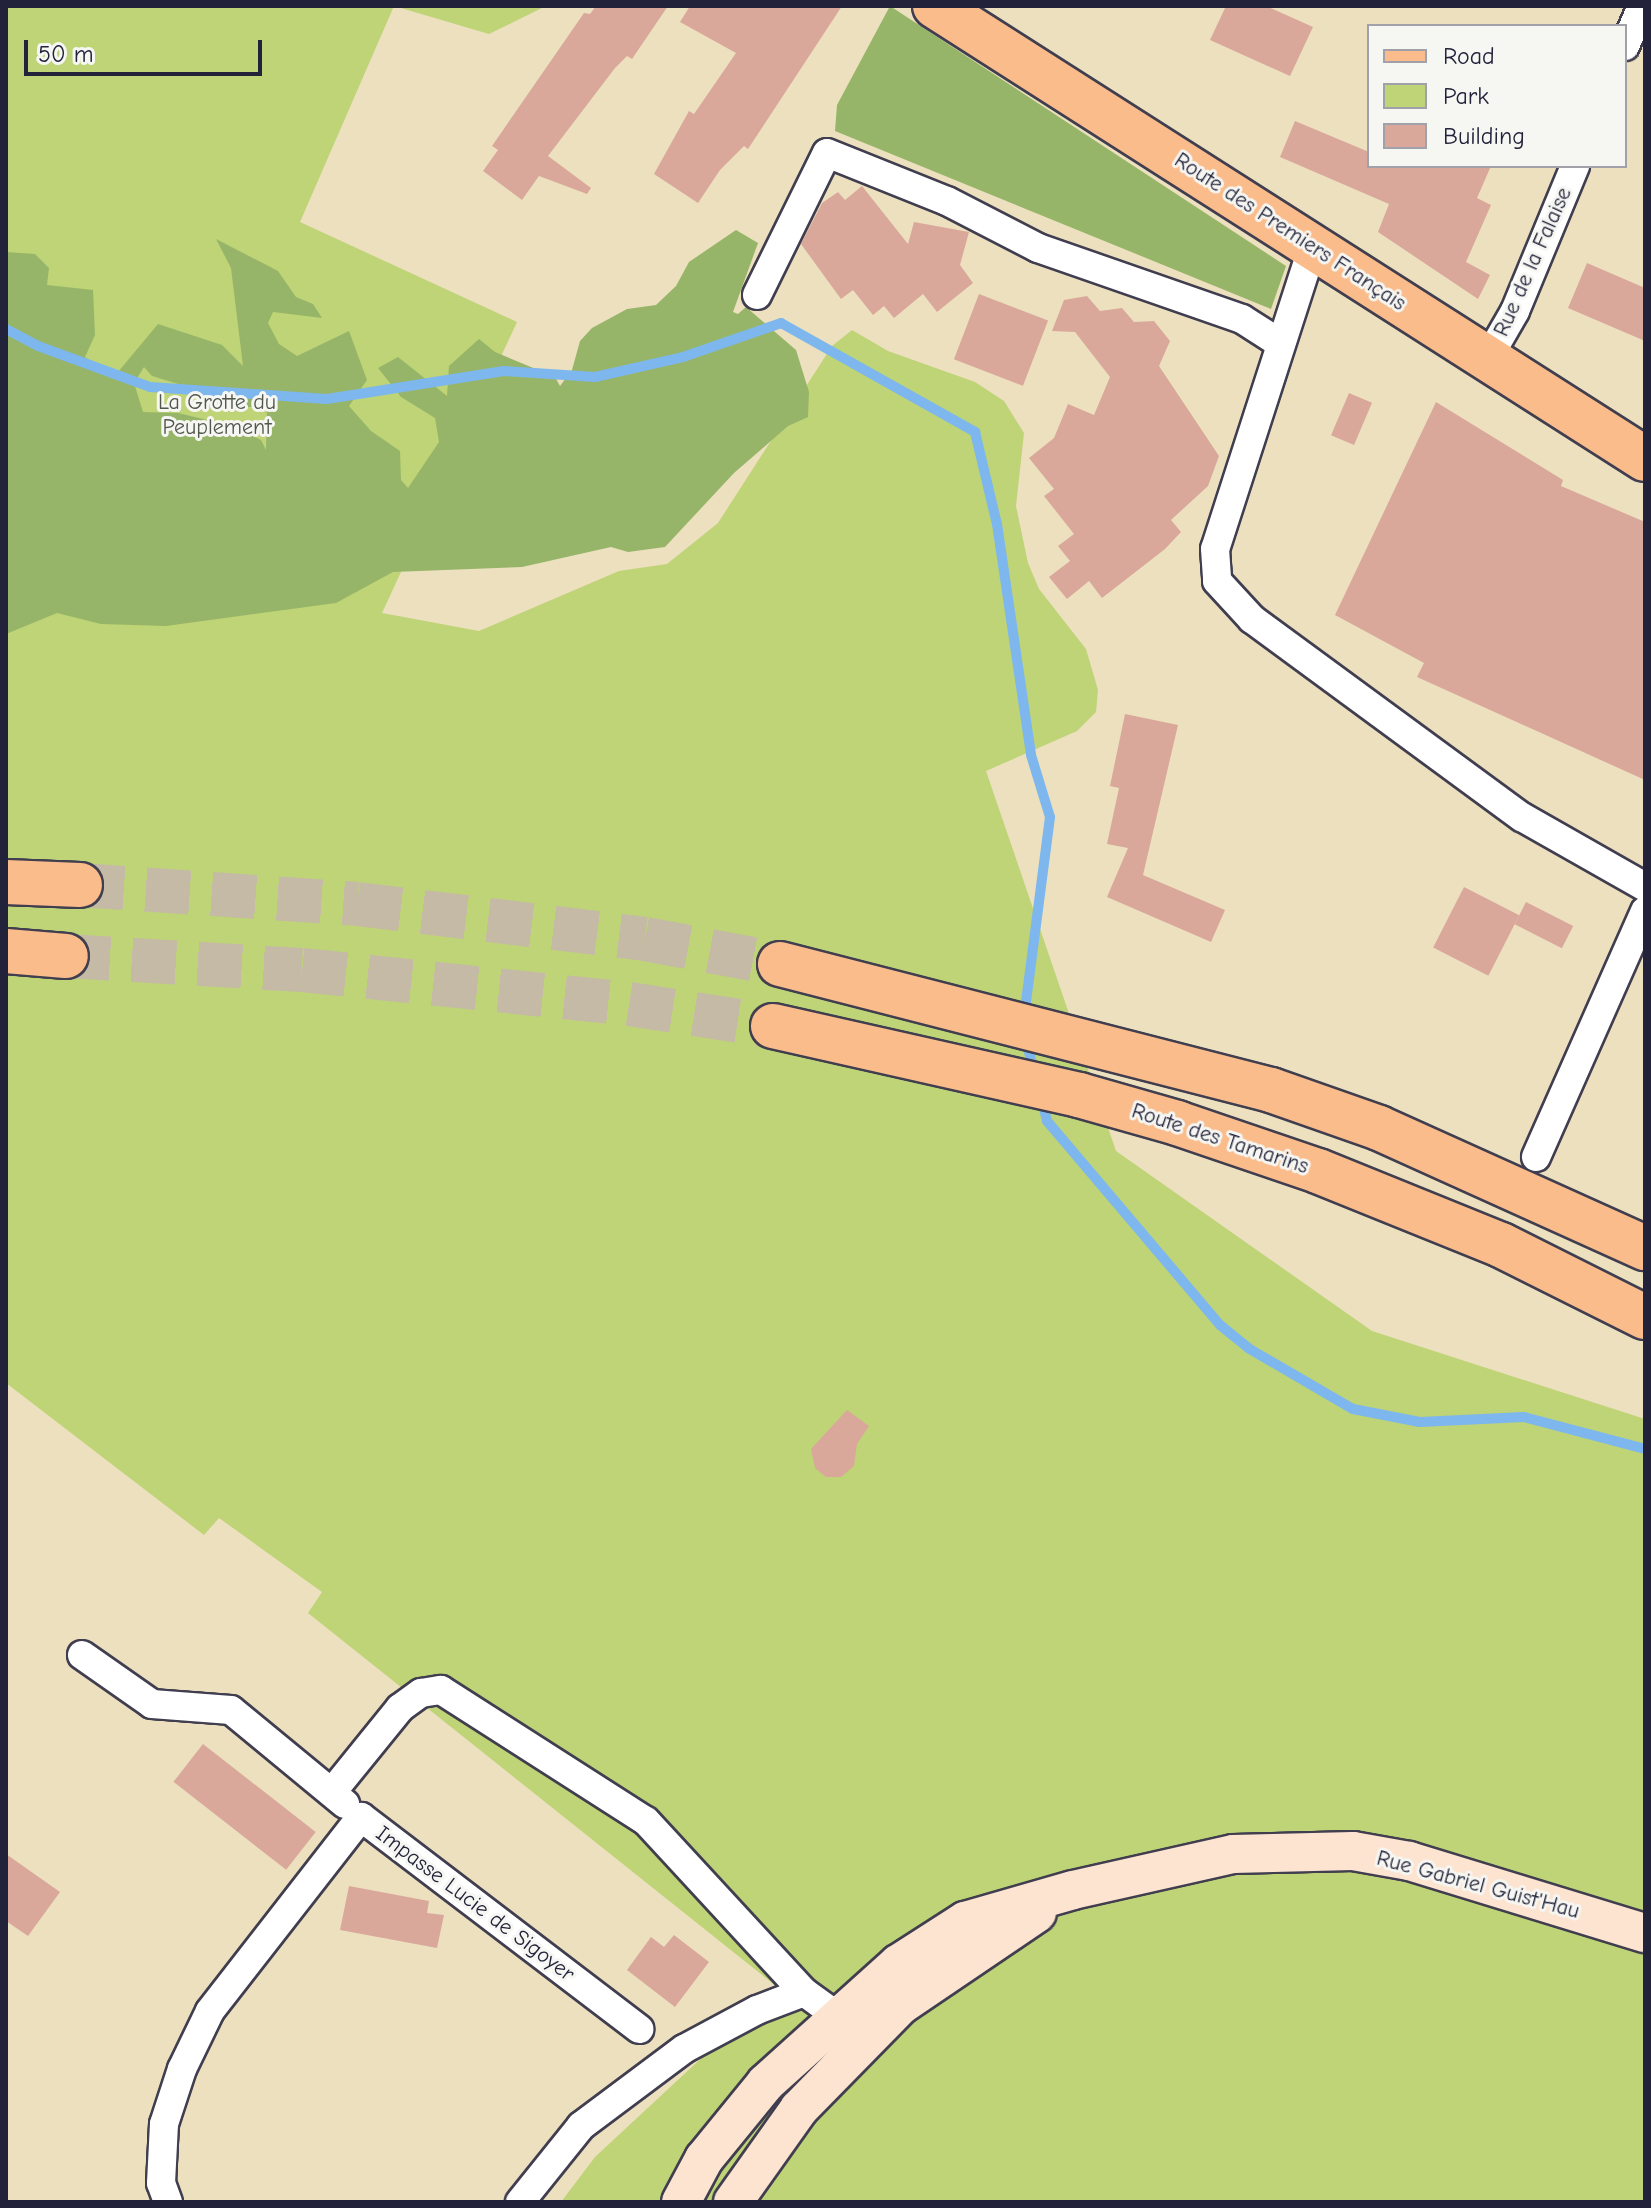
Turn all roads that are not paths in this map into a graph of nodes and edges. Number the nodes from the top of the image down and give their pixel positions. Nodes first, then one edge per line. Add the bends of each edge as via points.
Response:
1 (935, 6) edge
2 (1642, 6) edge
3 (1627, 41) edge
4 (1574, 168) edge
5 (1313, 246) junction
6 (757, 295) dead end
7 (1278, 342) junction
8 (1488, 358) junction
9 (1645, 459) edge
10 (6, 882) edge
11 (80, 885) tunnel mouth
12 (1645, 887) edge
13 (1645, 911) edge
14 (6, 951) edge
15 (66, 956) tunnel mouth
16 (780, 964) tunnel mouth
17 (773, 1026) tunnel mouth
18 (1536, 1157) dead end
19 (1645, 1248) edge
20 (1645, 1317) edge
21 (82, 1655) dead end
22 (332, 1792) junction
23 (361, 1817) junction
24 (1073, 1890) junction
25 (1645, 1933) edge
26 (804, 1992) junction
27 (836, 2015) junction
28 (639, 2029) dead end
29 (168, 2202) edge
30 (520, 2202) edge
31 (681, 2202) edge
32 (733, 2202) edge

1 - 5 main road, Route des Premiers Français
2 - 3 street
4 - 8 street, Rue de la Falaise via 1515,311
5 - 7 street
5 - 8 main road, Route des Premiers Français
6 - 7 street via 827,153 947,201 1038,248 1242,319
7 - 12 street via 1215,549 1217,581 1252,619 1522,817
8 - 9 main road, Route des Premiers Français
10 - 11 main road
13 - 18 street
14 - 15 main road
16 - 19 main road via 1271,1090 1379,1128
17 - 20 main road, Route des Tamarins via 1079,1095 1177,1123 1318,1171 1501,1245
21 - 22 street via 152,1704 231,1710
22 - 23 street
22 - 26 street via 400,1708 421,1693 441,1690 646,1821
23 - 28 street, Impasse Lucie de Sigoyer
23 - 29 street, Impasse Lucie de Sigoyer via 210,2011 182,2069 164,2124 161,2183
24 - 25 main road, Rue Gabriel Guist'Hau via 1233,1854 1353,1851 1409,1861
24 - 27 main road, Rue Gabriel Guist'Hau via 965,1921 898,1964
24 - 32 main road, Rue Gabriel Guist'Hau via 901,2005 799,2109
26 - 27 street
26 - 30 street via 757,2010 625,2089 581,2126
27 - 31 main road, Rue Gabriel Guist'Hau via 766,2083 704,2159

